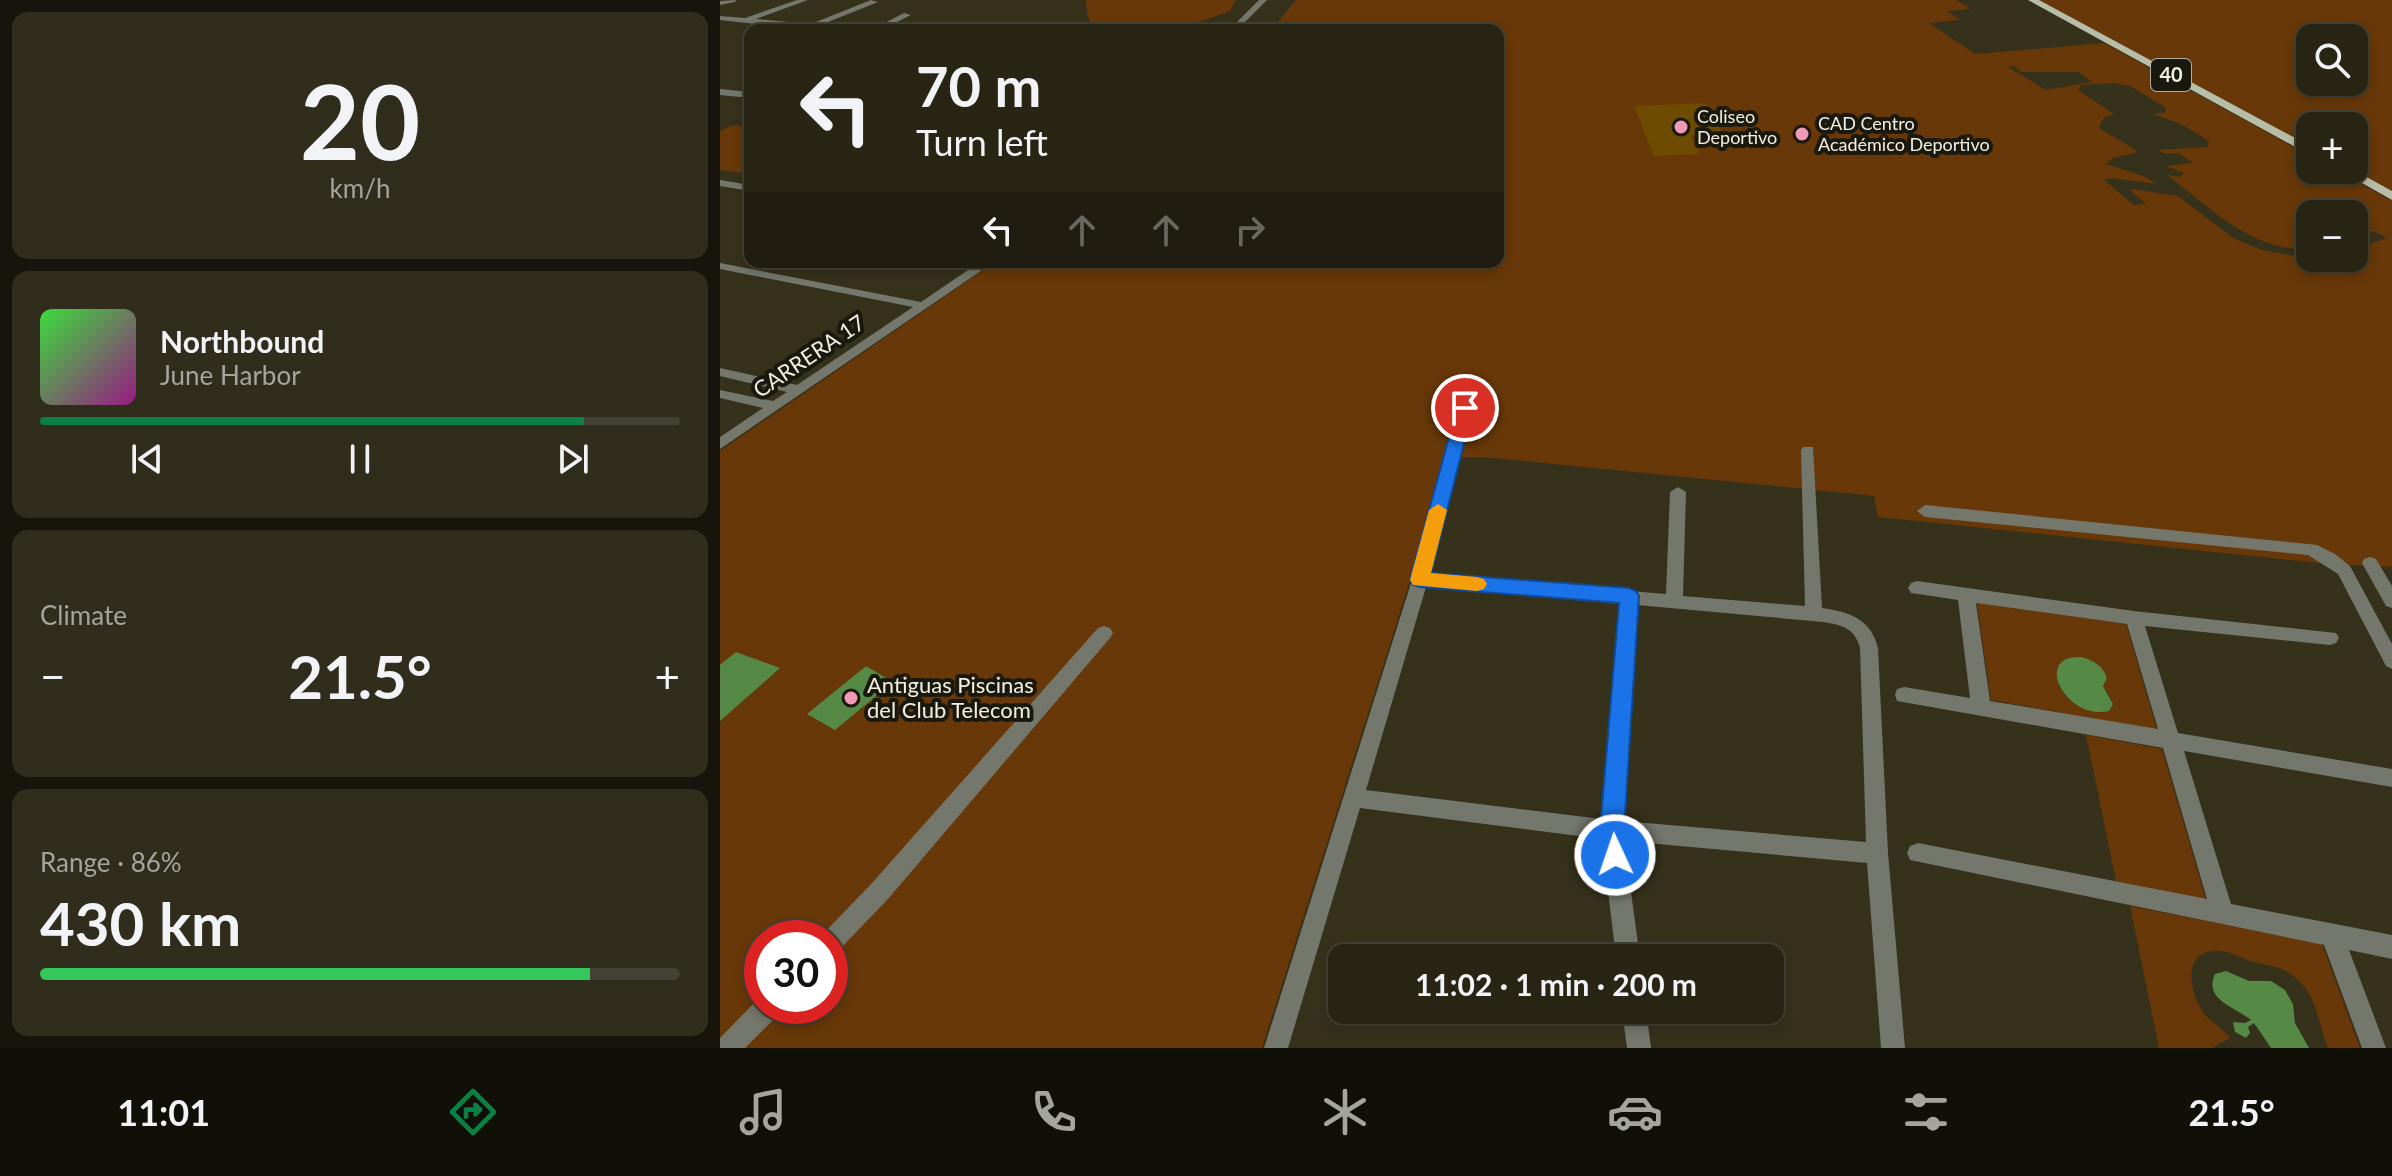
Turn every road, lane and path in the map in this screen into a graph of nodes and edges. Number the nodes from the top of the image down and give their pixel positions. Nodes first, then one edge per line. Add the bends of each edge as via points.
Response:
1 (732, 0) edge
2 (804, 0) edge
3 (1263, 0) edge
4 (2032, 0) edge
5 (874, 2) dead end
6 (720, 3) edge
7 (907, 15) dead end
8 (743, 20) junction
9 (720, 21) edge
10 (733, 24) junction
11 (789, 24) edge
12 (817, 24) edge
13 (888, 24) edge
14 (1239, 24) edge
15 (744, 25) edge
16 (720, 29) edge
17 (720, 92) edge
18 (744, 94) edge
19 (2296, 143) edge
20 (720, 183) edge
21 (2368, 183) edge
22 (744, 187) edge
23 (2392, 196) edge
24 (744, 258) edge
25 (723, 268) edge
26 (979, 268) edge
27 (924, 306) junction
28 (720, 372) edge
29 (1471, 383) dead end
30 (798, 390) junction
31 (720, 394) edge
32 (774, 406) junction
33 (720, 444) edge
34 (1808, 450) dead end
35 (1678, 492) dead end
36 (1925, 511) dead end
37 (2370, 563) dead end
38 (1420, 580) junction
39 (1917, 588) dead end
40 (1966, 594) junction
41 (1629, 596) junction
42 (1674, 600) junction
43 (2392, 601) edge
44 (1814, 614) junction
45 (2134, 618) junction
46 (1104, 633) dead end
47 (2330, 638) dead end
48 (2392, 661) edge
49 (1904, 695) dead end
50 (1981, 707) junction
51 (2171, 742) junction
52 (2392, 778) edge
53 (1354, 798) junction
54 (1612, 830) junction
55 (1877, 853) junction
56 (1918, 853) dead end
57 (2223, 914) junction
58 (848, 924) edge
59 (2332, 936) junction
60 (1626, 944) edge
61 (2392, 947) edge
62 (751, 1024) edge
63 (1636, 1024) edge
64 (728, 1048) edge
65 (1276, 1048) edge
66 (1639, 1048) edge
67 (1893, 1048) edge
68 (2374, 1048) edge

1 - 6 street
2 - 8 street
3 - 14 street
4 - 19 main road, 40
5 - 12 street
7 - 13 street
8 - 9 street
8 - 10 street
8 - 11 street
9 - 10 street
10 - 15 street
10 - 16 street
17 - 18 street
20 - 22 street
21 - 23 main road
24 - 25 street
25 - 27 street
26 - 27 street, CARRERA 17
27 - 30 street, CARRERA 17
28 - 30 street
29 - 38 street
30 - 32 street, CARRERA 17
31 - 32 street
32 - 33 street, CARRERA 17
34 - 44 street
35 - 42 street
36 - 48 street via 2311,549 2344,570
37 - 43 street
38 - 41 street
38 - 53 street
39 - 40 street
40 - 45 street
40 - 50 street
41 - 42 street
41 - 54 street
42 - 44 street
44 - 55 street via 1852,621 1868,641
45 - 47 street
45 - 51 street
46 - 58 street
49 - 50 street
50 - 51 street
51 - 52 street
51 - 57 street
53 - 54 street
53 - 65 street
54 - 55 street
54 - 60 street
55 - 67 street
56 - 57 street
57 - 59 street
59 - 61 street
59 - 68 street
62 - 64 street
63 - 66 street

